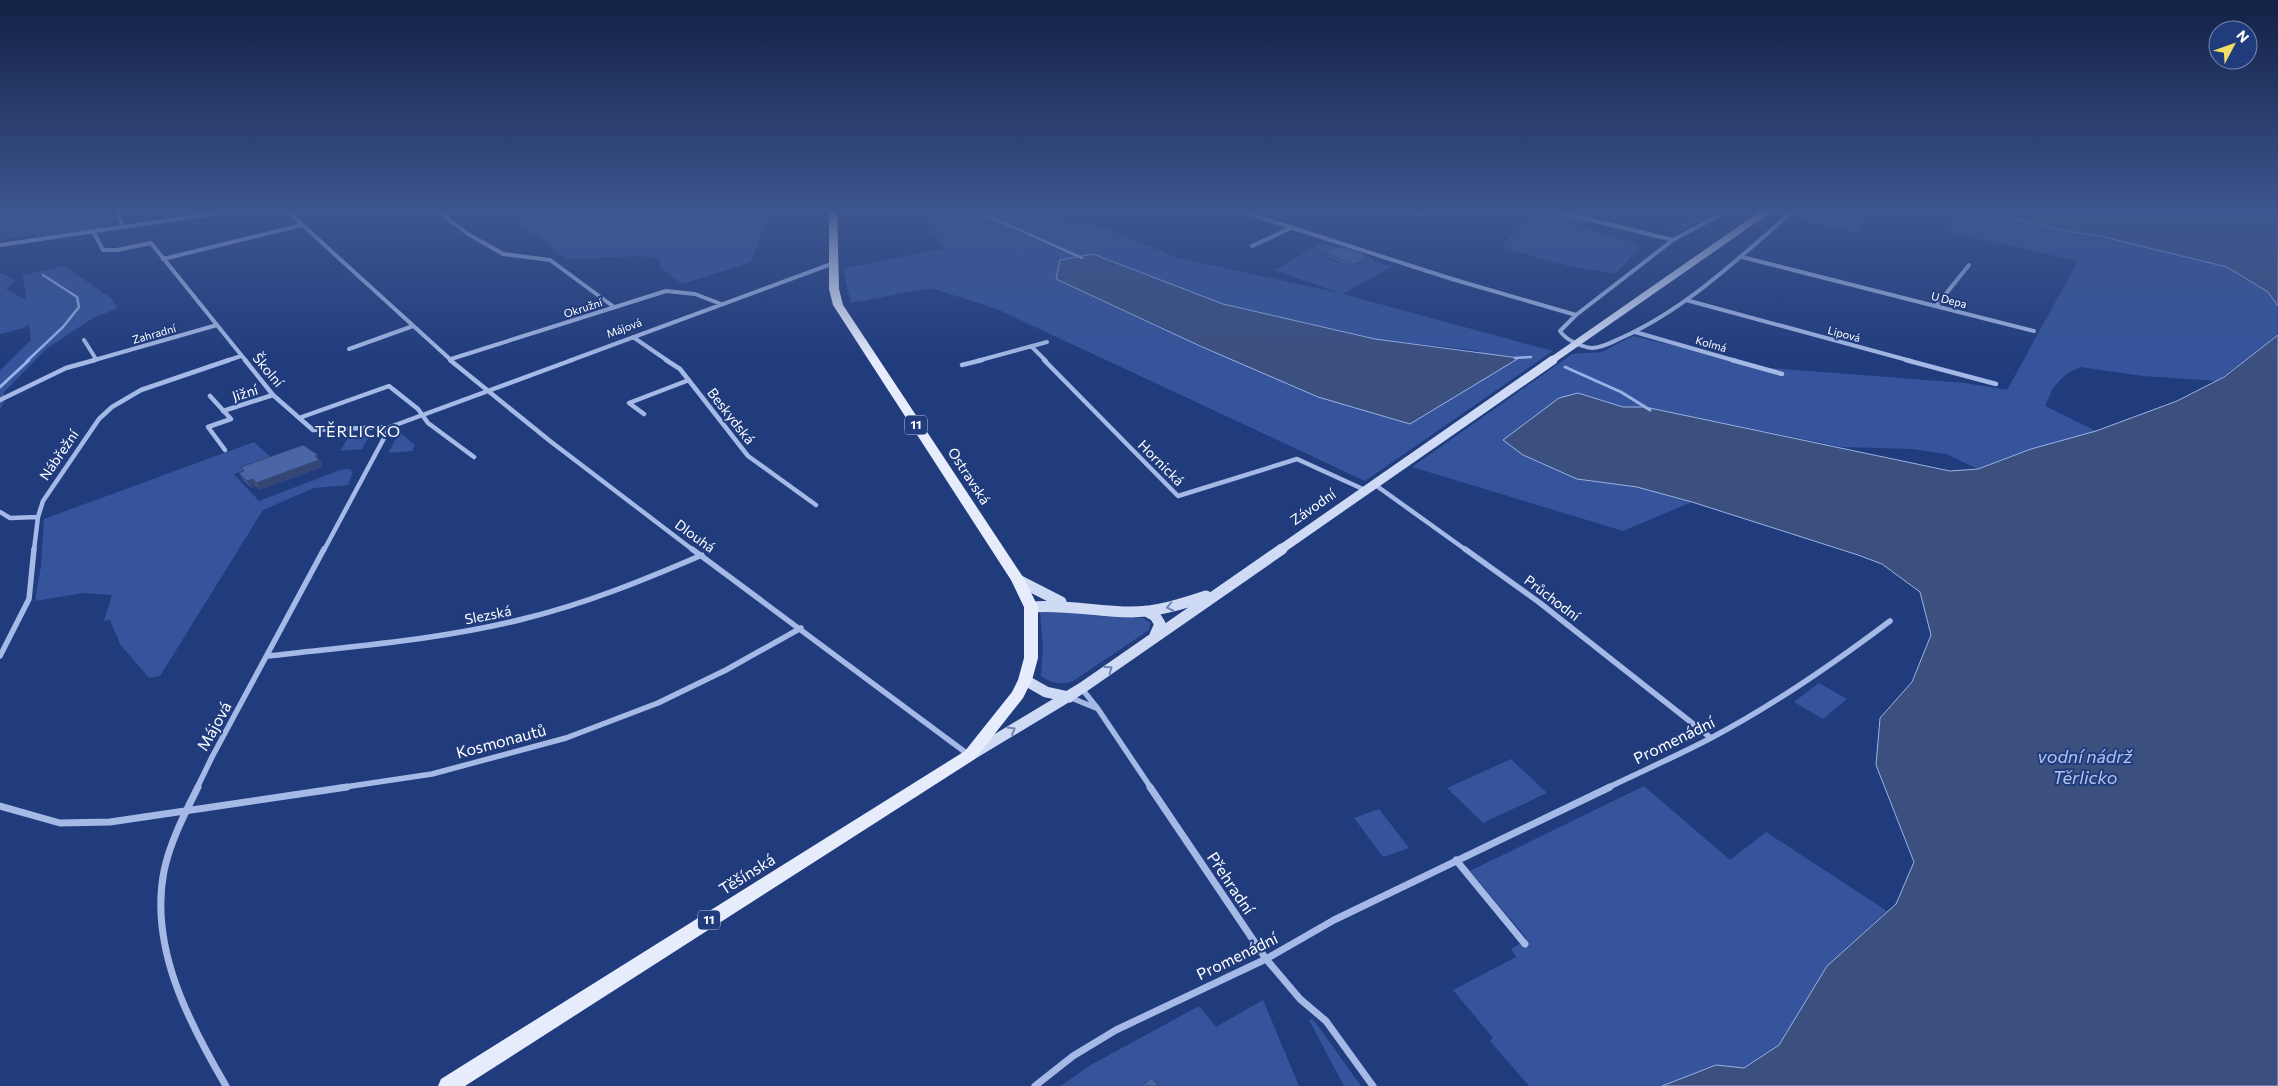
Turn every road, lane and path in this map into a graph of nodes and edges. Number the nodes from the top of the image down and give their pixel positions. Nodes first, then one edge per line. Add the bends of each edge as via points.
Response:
1 (164, 261) edge
2 (341, 261) edge
3 (551, 261) edge
4 (1393, 261) edge
5 (1646, 261) edge
6 (1695, 261) edge
7 (1737, 261) edge
8 (1757, 261) edge
9 (834, 263) joint
10 (1969, 264) dead end
11 (1686, 300) junction
12 (721, 304) junction
13 (1936, 306) junction
14 (614, 307) junction
15 (1576, 315) junction
16 (217, 325) junction
17 (413, 326) junction
18 (2034, 331) dead end
19 (1634, 332) junction
20 (633, 337) junction
21 (84, 340) dead end
22 (1047, 342) dead end
23 (1576, 343) junction
24 (1031, 346) junction
25 (349, 350) dead end
26 (242, 356) junction
27 (96, 359) junction
28 (451, 359) junction
29 (962, 364) dead end
30 (1782, 374) dead end
31 (689, 380) junction
32 (1996, 384) dead end
33 (487, 390) junction
34 (273, 395) junction
35 (210, 396) dead end
36 (0, 400) edge
37 (223, 411) junction
38 (421, 414) junction
39 (644, 414) dead end
40 (299, 418) junction
41 (390, 427) junction
42 (225, 450) dead end
43 (474, 457) dead end
44 (1369, 487) junction
45 (816, 505) dead end
46 (0, 512) edge
47 (38, 517) junction
48 (702, 555) junction
49 (1018, 580) junction
50 (1216, 592) junction
51 (1069, 606) junction
52 (1031, 607) junction
53 (1146, 611) junction
54 (1890, 621) dead end
55 (801, 628) junction
56 (1154, 636) junction
57 (0, 656) edge
58 (268, 656) junction
59 (1025, 680) junction
60 (1082, 688) junction
61 (1069, 697) junction
62 (1098, 709) junction
63 (1711, 738) junction
64 (970, 755) junction
65 (0, 806) edge
66 (188, 811) junction
67 (1456, 860) junction
68 (1525, 944) dead end
69 (1266, 959) junction
70 (226, 1086) edge
71 (448, 1086) edge
72 (1035, 1086) edge
73 (1373, 1086) edge

1 - 16 street, Školní
2 - 17 street, Dlouhá
3 - 14 street
4 - 15 street
5 - 15 street
6 - 23 main road, Závodní
7 - 11 street
8 - 13 street, U Depa
9 - 12 street, Májová
9 - 49 main road, Ostravská / 11 via 838,305
10 - 13 street
11 - 19 street
11 - 32 street, Lipová
12 - 14 street, Okružní via 698,293 682,290 666,291
12 - 20 street, Májová
13 - 18 street, U Depa
14 - 28 street, Okružní
15 - 23 street via 1560,332 1565,339
16 - 26 street, Školní
16 - 27 street, Zahradní
17 - 25 street
17 - 28 street, Dlouhá
19 - 23 street via 1621,340 1592,348
19 - 30 street, Kolmá
20 - 31 street, Beskydská via 680,369
20 - 33 street, Májová
21 - 27 street
22 - 24 street
23 - 44 main road, Závodní
24 - 29 street
24 - 44 street, Hornická via 1178,496 1297,459
26 - 34 street, Školní
26 - 47 street, Nábřežní via 141,390 112,407 99,419 57,478 43,501
27 - 36 street, Zahradní via 66,368
28 - 33 street, Dlouhá
31 - 39 street via 629,403
31 - 45 street, Beskydská via 748,456
33 - 38 street, Májová
33 - 48 street, Dlouhá via 578,463
34 - 37 street, Jižní
34 - 40 street, Školní
35 - 37 street, Jižní
37 - 42 street, Jižní via 230,419 208,427
38 - 40 street via 389,386
38 - 41 street, Májová
38 - 43 street via 428,423
40 - 41 street, Školní via 318,431
41 - 58 street, Májová
44 - 50 main road, Závodní
44 - 63 street, Průchodní via 1540,603
46 - 47 street via 10,518
47 - 57 street, Nábřežní via 29,599
48 - 55 street, Dlouhá
48 - 58 street, Slezská via 606,594 523,620 441,635
49 - 51 main road
49 - 52 main road, Ostravská / 11
50 -> 53 main road via 1173,607
50 - 56 main road, Závodní
51 - 52 main road via 1049,604
51 - 53 main road
52 - 59 main road, Ostravská / 11 via 1031,658
53 - 56 main road via 1160,624
54 - 63 street, Promenádní via 1827,669
55 - 64 street, Dlouhá
55 - 66 street, Kosmonautů via 658,703 566,738 432,774
60 -> 56 main road, Závodní
58 - 66 street, Májová via 212,758
59 - 61 main road via 1045,692
59 - 64 main road, Ostravská / 11 via 1018,694
60 - 61 main road, Závodní
60 - 62 street, Přehradní
61 - 62 street
64 -> 61 main road, Těšínská
62 - 69 street, Přehradní
63 - 67 street, Promenádní
64 - 71 main road, Těšínská / 11
65 - 66 street via 60,823 110,822
66 - 70 street, Májová via 164,871 160,918 185,1010
67 - 68 street
67 - 69 street, Promenádní via 1334,920
69 - 72 street, Promenádní via 1116,1030 1073,1056
69 - 73 street, Přehradní via 1300,998 1326,1021

